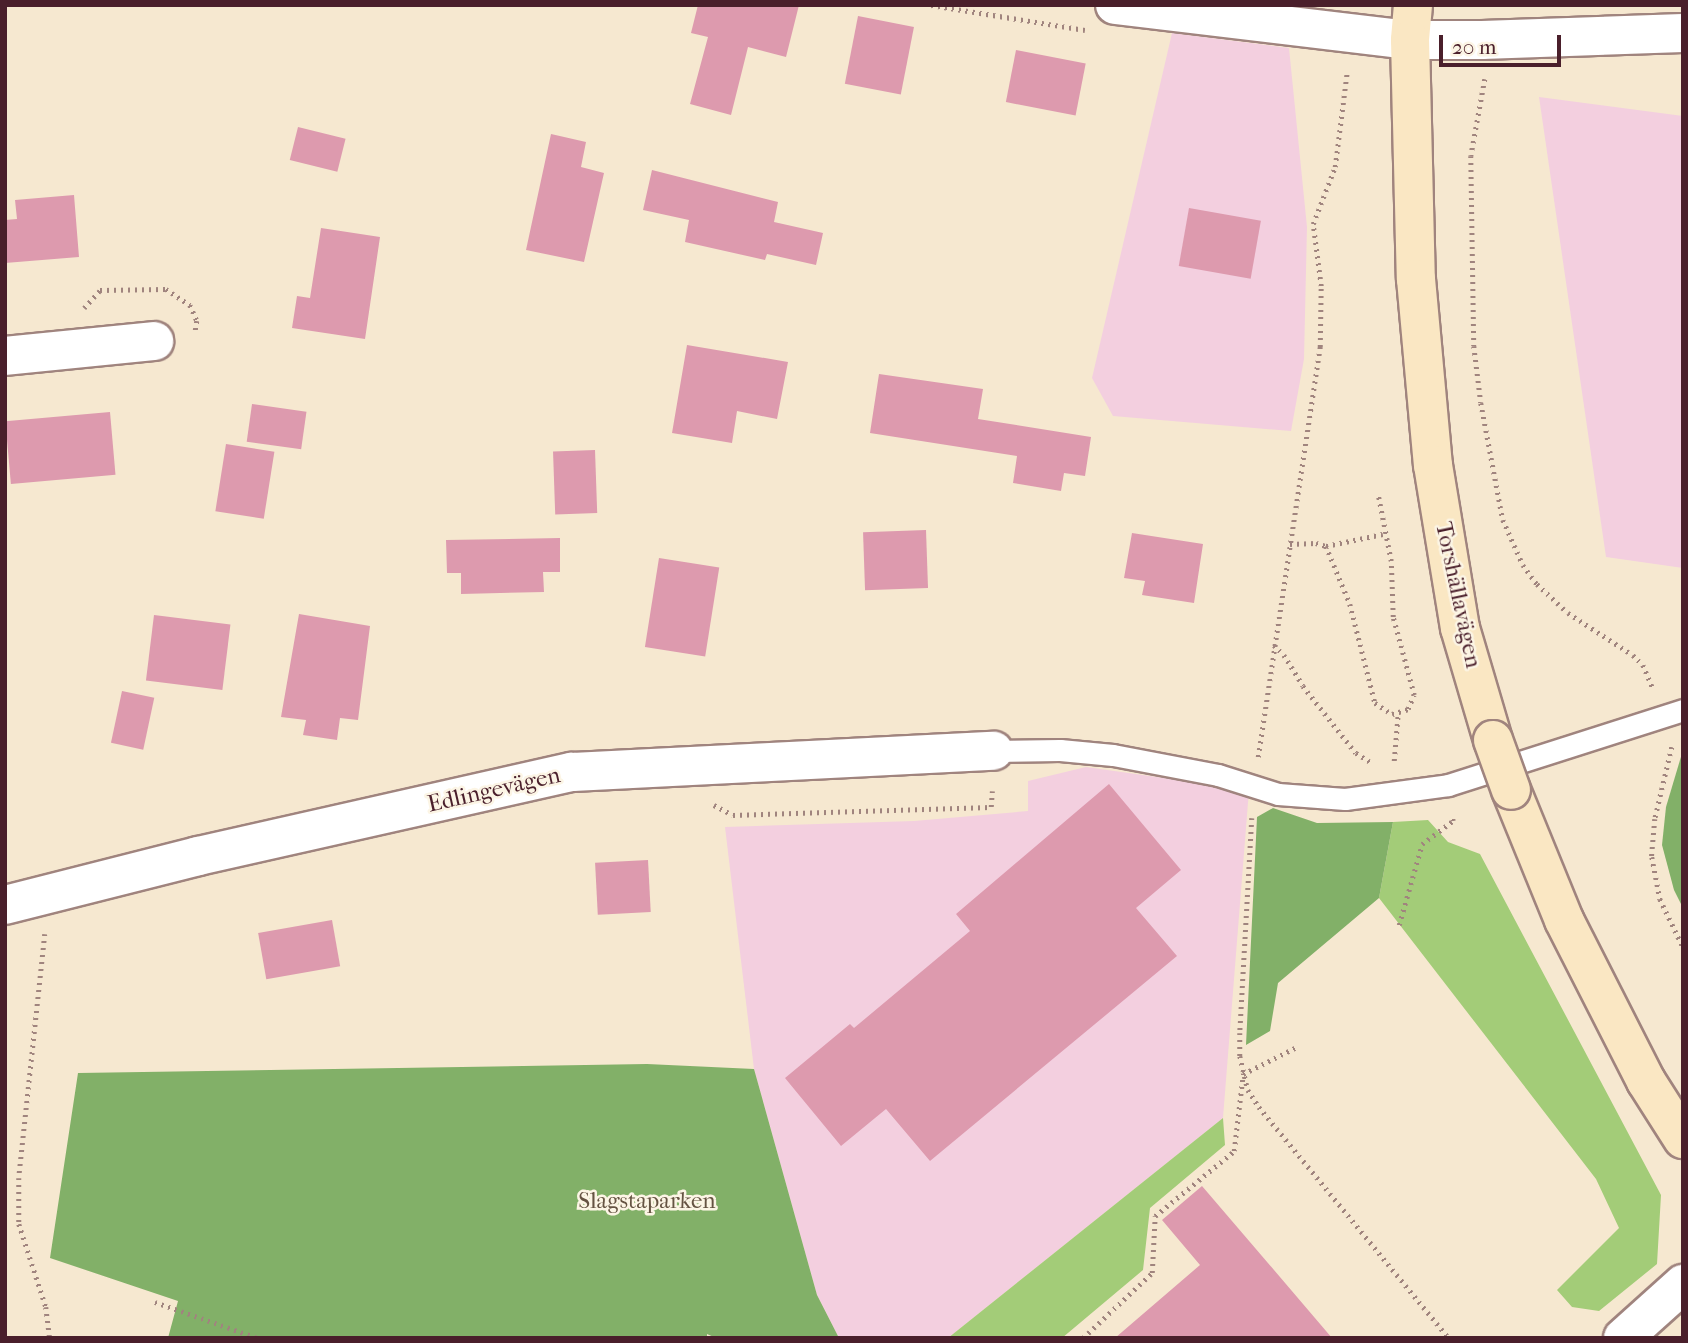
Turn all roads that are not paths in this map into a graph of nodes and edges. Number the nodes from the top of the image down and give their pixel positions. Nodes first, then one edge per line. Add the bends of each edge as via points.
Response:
1 (1115, 5) edge
2 (1412, 22) edge
3 (1683, 33) edge
4 (154, 341) dead end
5 (5, 356) edge
6 (1683, 710) edge
7 (993, 751) joint
8 (5, 905) edge
9 (1683, 1139) edge
10 (1683, 1284) edge
11 (1623, 1338) edge

1 - 2 street via 1351,33
2 - 3 street via 1482,40
2 - 9 main road, Torshällavägen, bridge via 1416,279 1433,465 1460,628 1493,740 1564,920 1646,1081
4 - 5 street
6 - 7 lane via 1448,785 1318,799 1278,794 1218,775 1113,755
7 - 8 street, Edlingevägen via 572,772 198,856
10 - 11 street

